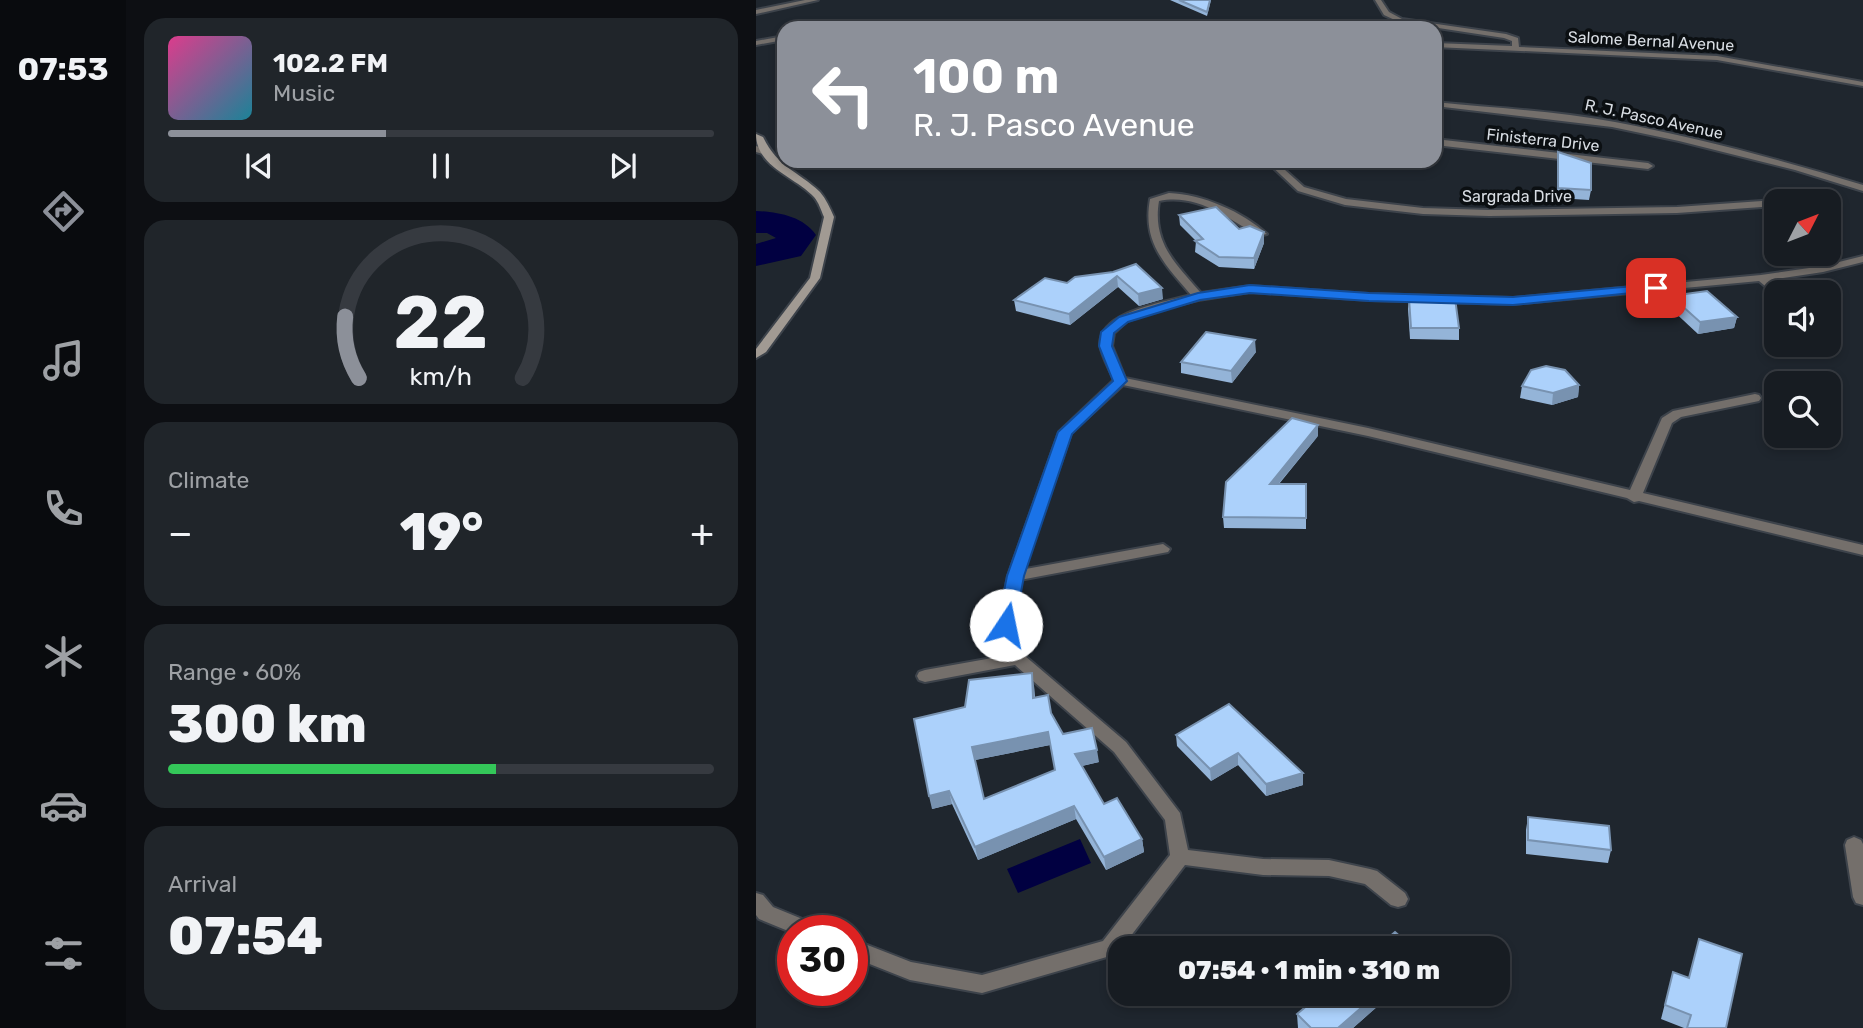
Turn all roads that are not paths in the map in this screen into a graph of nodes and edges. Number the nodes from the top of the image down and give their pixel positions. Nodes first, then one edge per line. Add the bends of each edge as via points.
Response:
1 (815, 0) edge
2 (1378, 0) edge
3 (756, 12) edge
4 (1401, 21) edge
5 (1442, 27) edge
6 (777, 39) edge
7 (756, 43) edge
8 (1442, 45) edge
9 (1516, 48) junction
10 (1863, 84) edge
11 (1442, 105) edge
12 (756, 137) edge
13 (1442, 143) edge
14 (759, 150) edge
15 (777, 166) edge
16 (1648, 166) dead end
17 (779, 168) edge
18 (1278, 168) edge
19 (1863, 188) edge
20 (1764, 204) edge
21 (1262, 234) edge
22 (1863, 260) edge
23 (1823, 269) junction
24 (1863, 270) edge
25 (1761, 278) junction
26 (1764, 280) edge
27 (1198, 297) junction
28 (756, 354) edge
29 (1120, 381) junction
30 (1755, 398) dead end
31 (1634, 498) junction
32 (1163, 549) dead end
33 (1863, 550) edge
34 (1015, 576) junction
35 (1018, 659) junction
36 (925, 676) dead end
37 (1854, 845) dead end
38 (1181, 857) junction
39 (1863, 897) edge
40 (1398, 900) dead end
41 (759, 912) edge
42 (777, 919) edge
43 (868, 954) edge

1 - 3 street
2 - 4 street via 1382,9
5 - 9 street via 1506,36 1515,40
6 - 7 street
8 - 9 street, Salome Bernal Avenue
9 - 10 street, Salome Bernal Avenue via 1717,58
11 - 19 street, R. J. Pasco Avenue via 1612,124
12 - 14 street
13 - 16 street, Finisterra Drive
14 - 15 street
17 - 28 street via 818,195 829,217 814,278
18 - 20 street, Sargrada Drive via 1301,189 1345,202 1423,211 1677,210
21 - 27 street via 1199,199 1173,194 1155,200 1154,243
22 - 23 street
23 - 24 street
23 - 25 street
25 - 26 street
25 - 27 street via 1513,301 1250,289
27 - 29 street via 1123,320 1108,332 1106,346
29 - 31 street via 1368,432
29 - 34 street via 1065,432
30 - 31 street via 1677,414 1666,421
31 - 33 street
32 - 34 street
34 - 35 street via 1006,625
35 - 36 street
35 - 38 street via 1120,747 1174,818
37 - 39 street
38 - 40 street via 1263,867 1329,868 1370,877
38 - 43 street via 1110,948 982,984 911,971
41 - 42 street

